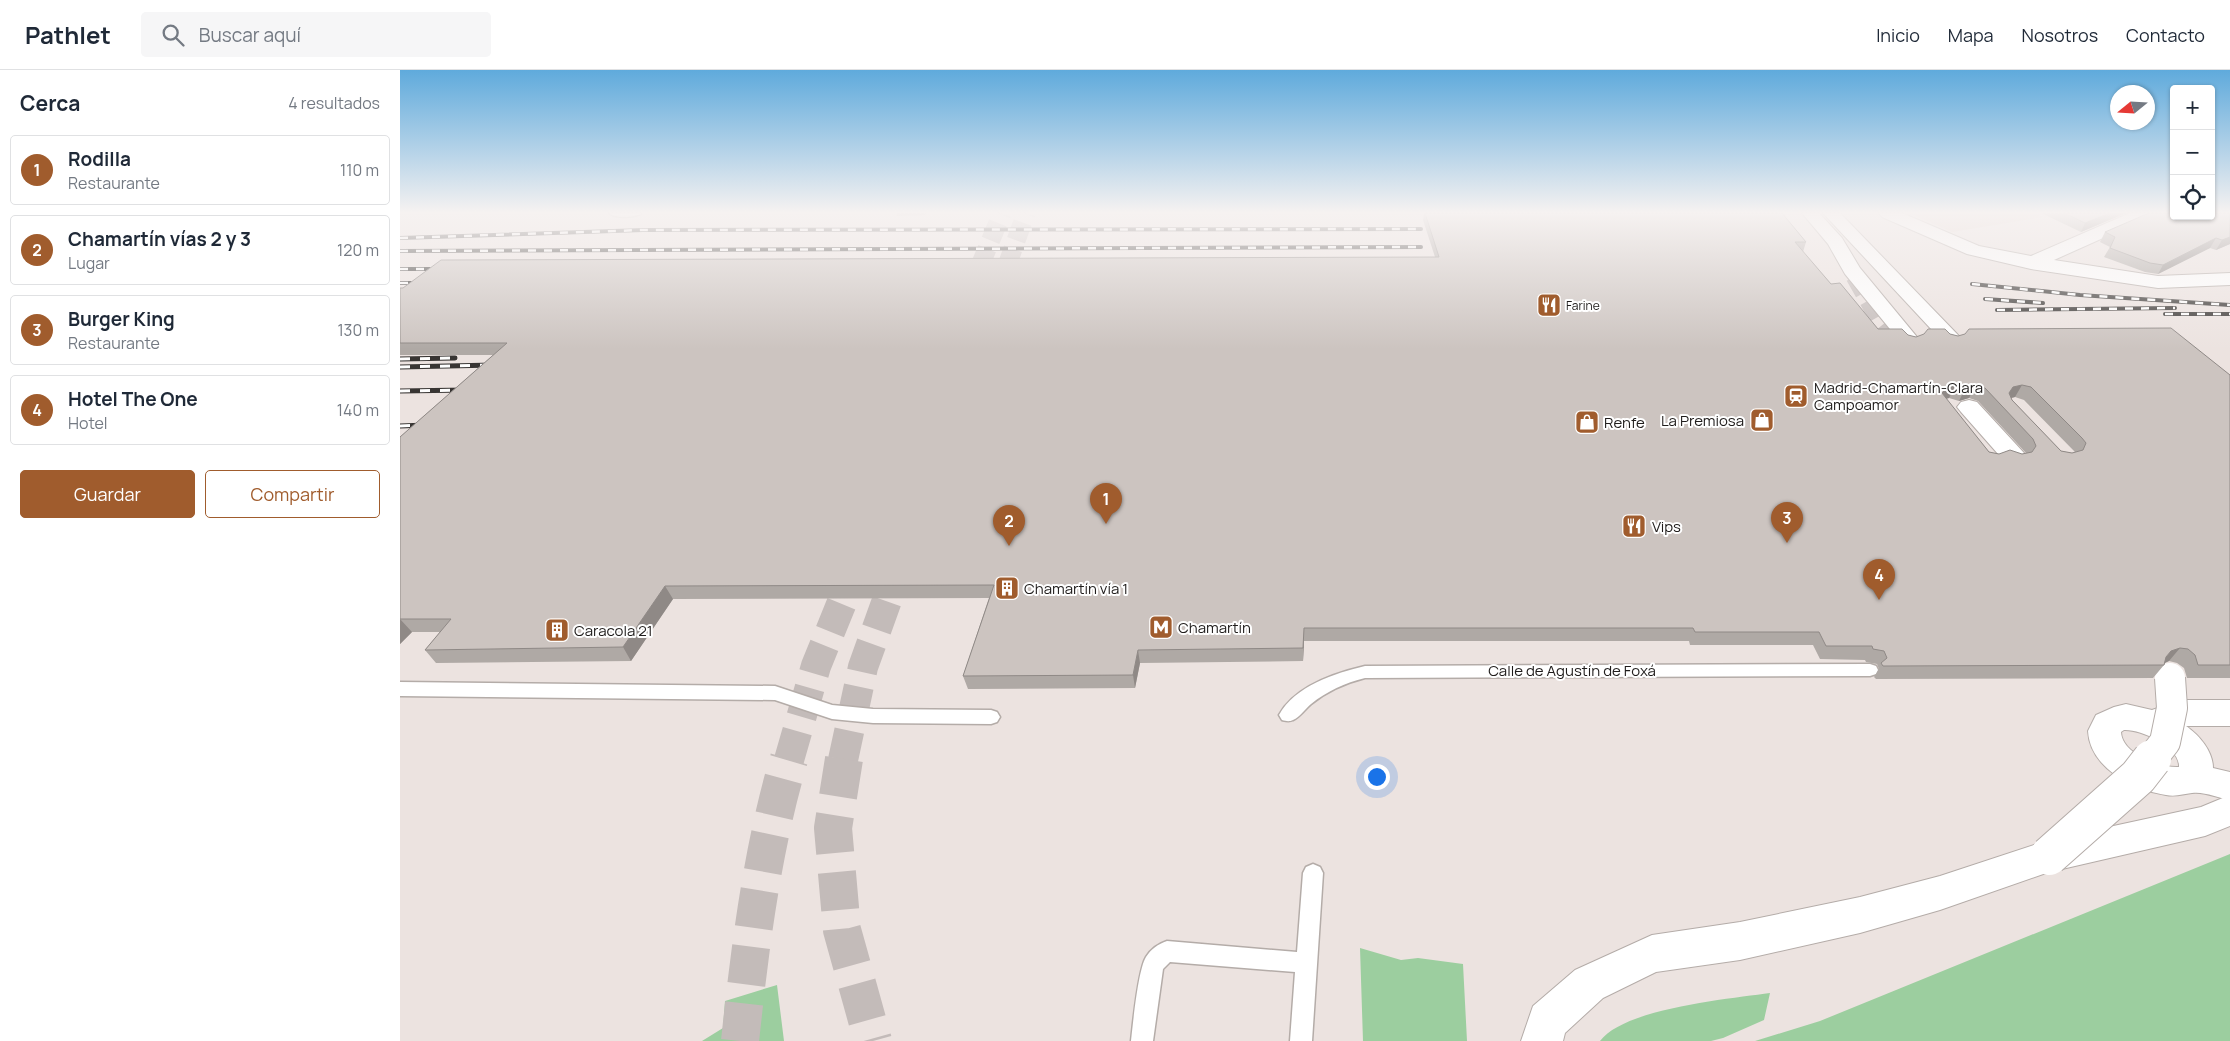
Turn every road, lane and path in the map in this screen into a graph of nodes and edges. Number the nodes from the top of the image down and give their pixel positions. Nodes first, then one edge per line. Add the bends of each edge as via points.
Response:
1 (1845, 258) edge
2 (1874, 258) edge
3 (2010, 258) edge
4 (2042, 258) edge
5 (2222, 262) dead end
6 (2031, 263) junction
7 (1852, 270) junction
8 (2230, 279) edge
9 (2173, 282) junction
10 (1913, 300) junction
11 (1952, 340) edge
12 (1910, 341) tunnel mouth
13 (1959, 407) dead end
14 (2004, 458) edge
15 (1870, 670) dead end
16 (2170, 678) dead end
17 (400, 689) edge
18 (2230, 713) edge
19 (1288, 714) dead end
20 (991, 717) dead end
21 (2153, 723) junction
22 (2192, 778) junction
23 (2230, 786) edge
24 (2230, 810) edge
25 (2049, 856) junction
26 (1313, 874) dead end
27 (1307, 962) junction
28 (1142, 1041) edge
29 (1301, 1041) edge
30 (1542, 1041) edge

1 - 7 main road
2 - 10 main road
3 - 6 main road
4 - 6 main road
5 - 9 main road
6 - 9 main road
7 - 10 main road
7 - 12 main road
8 - 9 main road
10 - 11 main road
13 - 14 main road
15 - 19 lane, Calle de Agustín de Foxá via 1389,671 1350,675 1325,684
16 - 25 main road, bridge via 2172,708 2165,742 2138,777
17 - 20 lane via 775,693 832,712 873,716
18 - 21 main road via 2182,712
21 - 22 main road via 2182,740 2192,750 2197,770
21 - 22 main road via 2115,718 2108,723 2104,737 2116,755 2141,774 2171,782
22 - 23 main road
24 - 25 main road via 2205,821
25 - 30 main road via 1940,893 1860,915 1740,941 1652,954 1589,984 1548,1021
26 - 27 lane
27 - 28 lane via 1167,951 1153,965
27 - 29 lane

